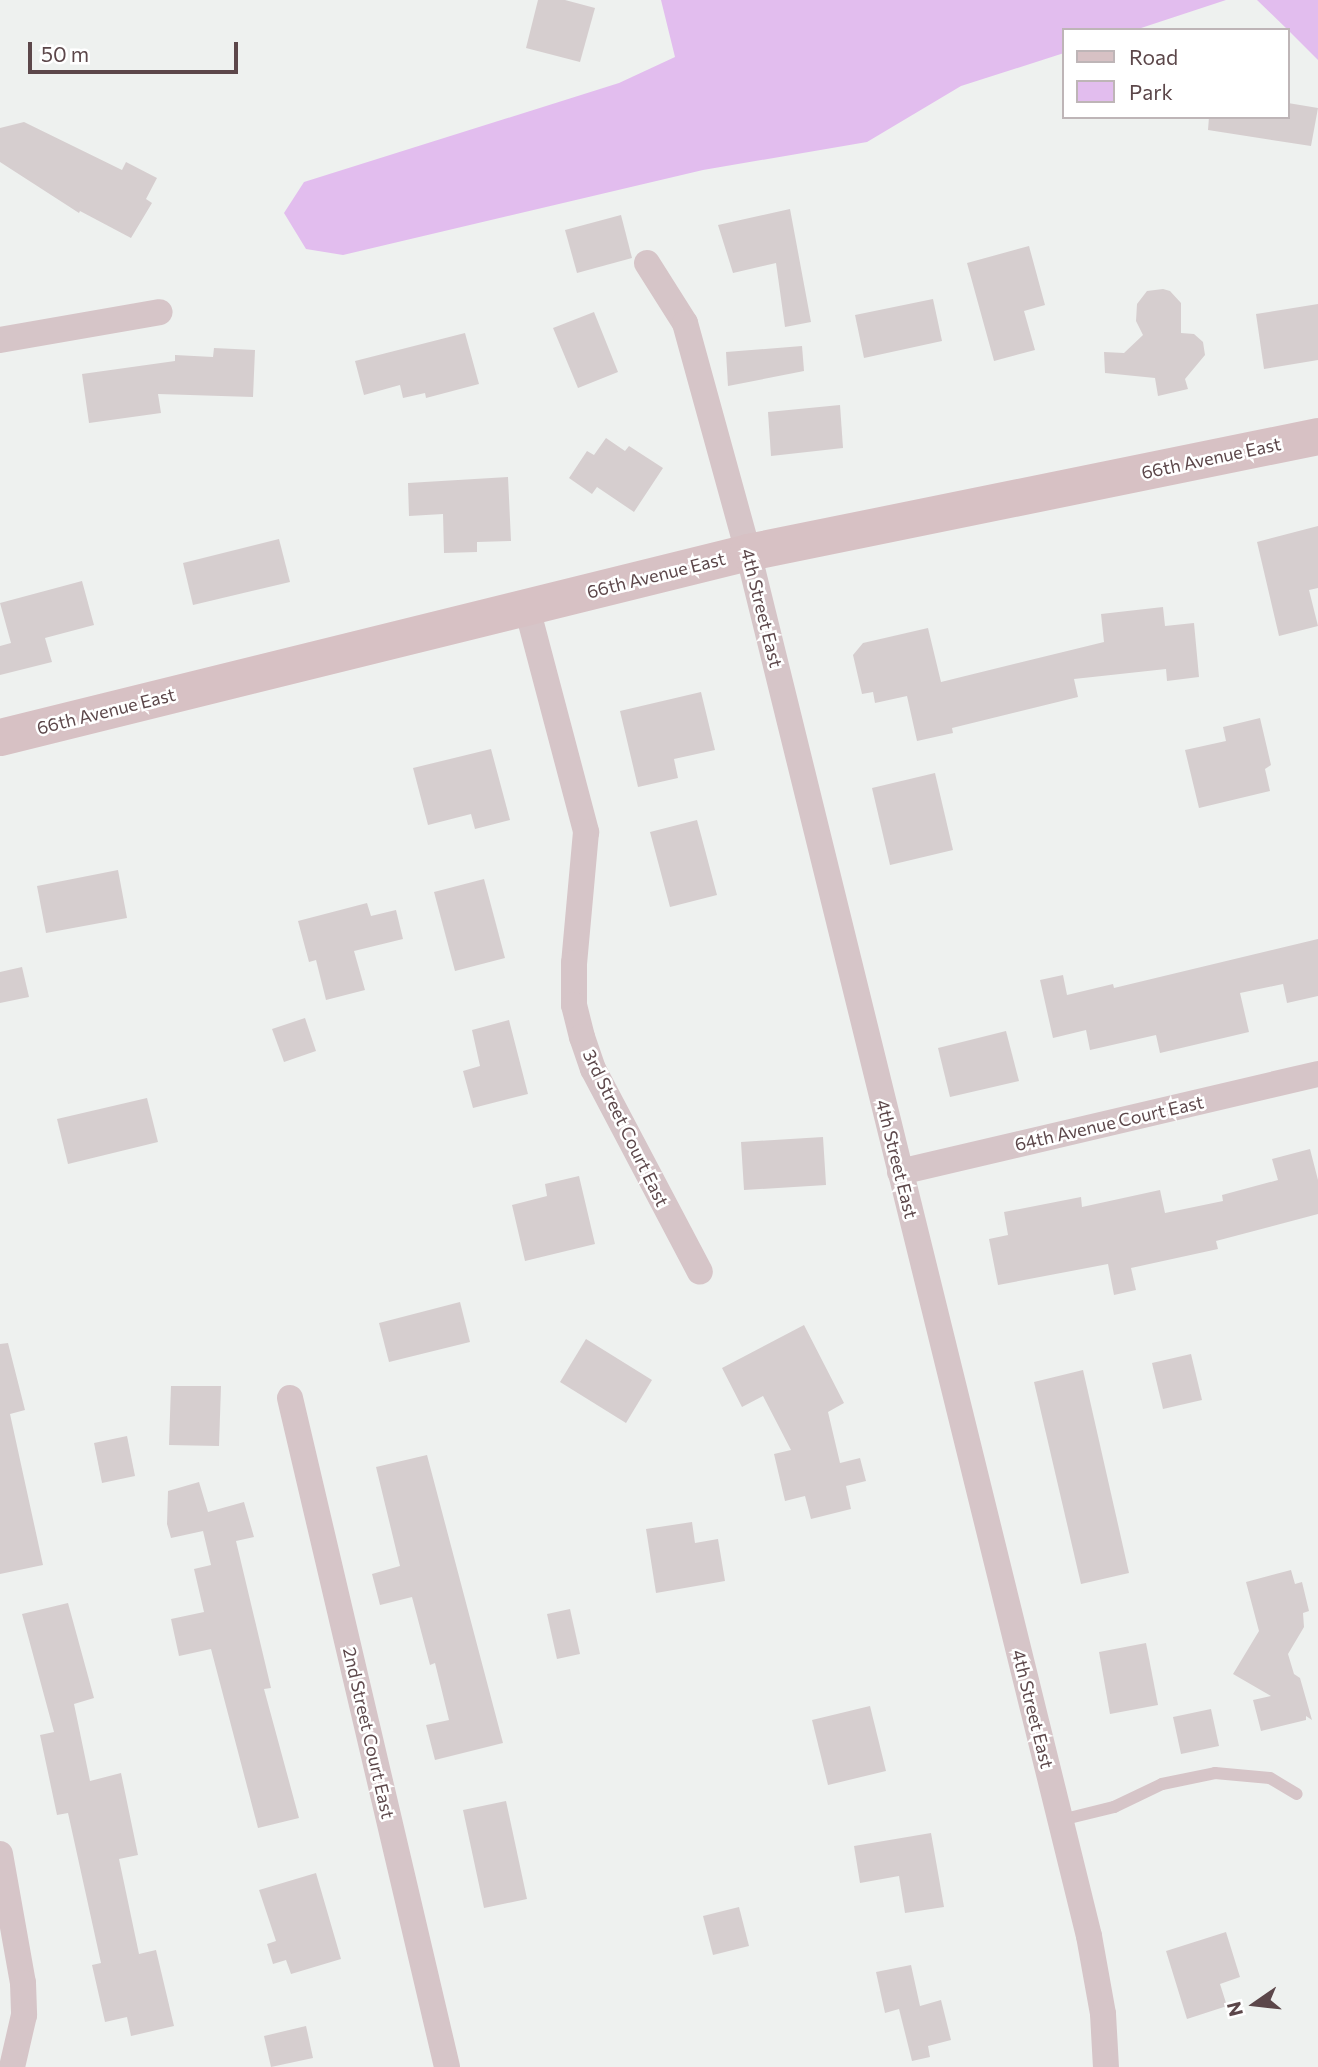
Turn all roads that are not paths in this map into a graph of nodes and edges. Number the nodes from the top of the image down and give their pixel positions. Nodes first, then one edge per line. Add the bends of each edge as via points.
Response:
1 (647, 264) dead end
2 (160, 312) dead end
3 (0, 340) edge
4 (1318, 436) edge
5 (748, 552) junction
6 (527, 608) junction
7 (0, 737) edge
8 (1318, 1074) edge
9 (900, 1172) junction
10 (700, 1272) dead end
11 (290, 1398) dead end
12 (1297, 1794) dead end
13 (1061, 1820) junction
14 (0, 1854) edge
15 (12, 2067) edge
16 (447, 2067) edge
17 (1106, 2067) edge

1 - 5 street, 4th Street East via 685,323
2 - 3 street
4 - 5 street, 66th Avenue East
5 - 6 street, 66th Avenue East
5 - 9 street, 4th Street East
6 - 7 street, 66th Avenue East
6 - 10 street, 3rd Street Court East via 586,832 574,963 574,1005 582,1037 593,1069
8 - 9 street, 64th Avenue Court East
9 - 13 street, 4th Street East
11 - 16 street, 2nd Street Court East
12 - 13 lane via 1270,1778 1216,1773 1162,1784 1114,1807
13 - 17 street, 4th Street East via 1089,1936 1103,2014
14 - 15 street via 23,1983 24,2015

